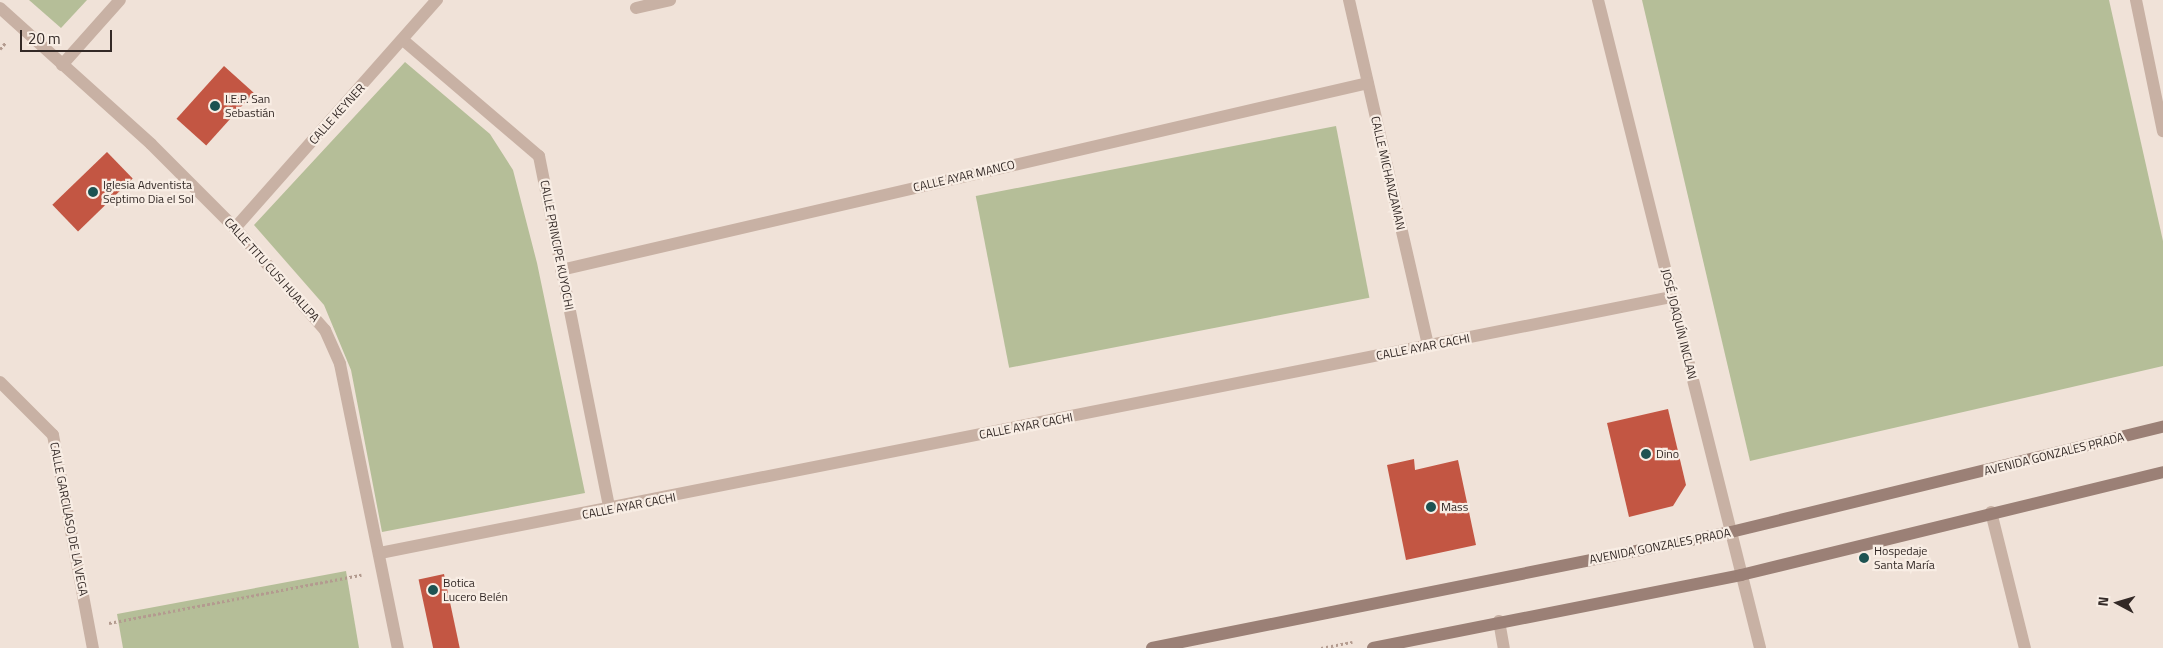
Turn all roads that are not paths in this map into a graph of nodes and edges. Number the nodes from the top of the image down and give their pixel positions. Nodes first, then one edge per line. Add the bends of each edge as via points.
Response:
1 (120, 0) edge
2 (437, 0) edge
3 (670, 0) edge
4 (1349, 0) edge
5 (1598, 0) edge
6 (2136, 0) edge
7 (639, 4) edge
8 (0, 8) edge
9 (403, 40) junction
10 (62, 65) junction
11 (1368, 83) junction
12 (2162, 127) edge
13 (235, 228) junction
14 (561, 270) junction
15 (1672, 297) junction
16 (1428, 345) junction
17 (0, 382) edge
18 (2163, 427) edge
19 (2163, 472) edge
20 (610, 510) junction
21 (1991, 512) junction
22 (1730, 532) junction
23 (380, 553) junction
24 (1741, 576) junction
25 (1499, 621) junction
26 (93, 648) edge
27 (398, 648) edge
28 (1152, 648) edge
29 (1373, 648) edge
30 (1504, 648) edge
31 (1760, 648) edge
32 (2025, 648) edge

1 - 10 street
2 - 9 street, CALLE KEYNER
3 - 7 street
4 - 11 street, CALLE MICHANZAMAN
5 - 15 street, JOSÉ JOAQUÍN INCLAN
6 - 12 street
8 - 10 street, CALLE TITU CUSI HUALLPA
9 - 13 street, CALLE KEYNER
9 - 14 street, CALLE PRINCIPE KUYOCHI via 539,156
10 - 13 street, CALLE TITU CUSI HUALLPA via 151,144
11 - 14 street, CALLE AYAR MANCO
11 - 16 street, CALLE MICHANZAMAN
13 - 23 street, CALLE TITU CUSI HUALLPA via 314,314 336,353
14 - 20 street, CALLE PRINCIPE KUYOCHI
15 - 16 street, CALLE AYAR CACHI
15 - 22 street, JOSÉ JOAQUÍN INCLAN
16 - 20 street, CALLE AYAR CACHI
17 - 26 street, CALLE GARCILASO DE LA VEGA via 53,435
18 - 22 street, AVENIDA GONZALES PRADA
19 - 21 street
20 - 23 street, CALLE AYAR CACHI
21 - 24 street
21 - 32 street
22 - 24 street, JOSÉ JOAQUÍN INCLAN
22 - 28 street, AVENIDA GONZALES PRADA
23 - 27 street, CALLE TITU CUSI HUALLPA
24 - 25 street
24 - 31 street, JOSÉ JOAQUÍN INCLAN
25 - 29 street
25 - 30 street

